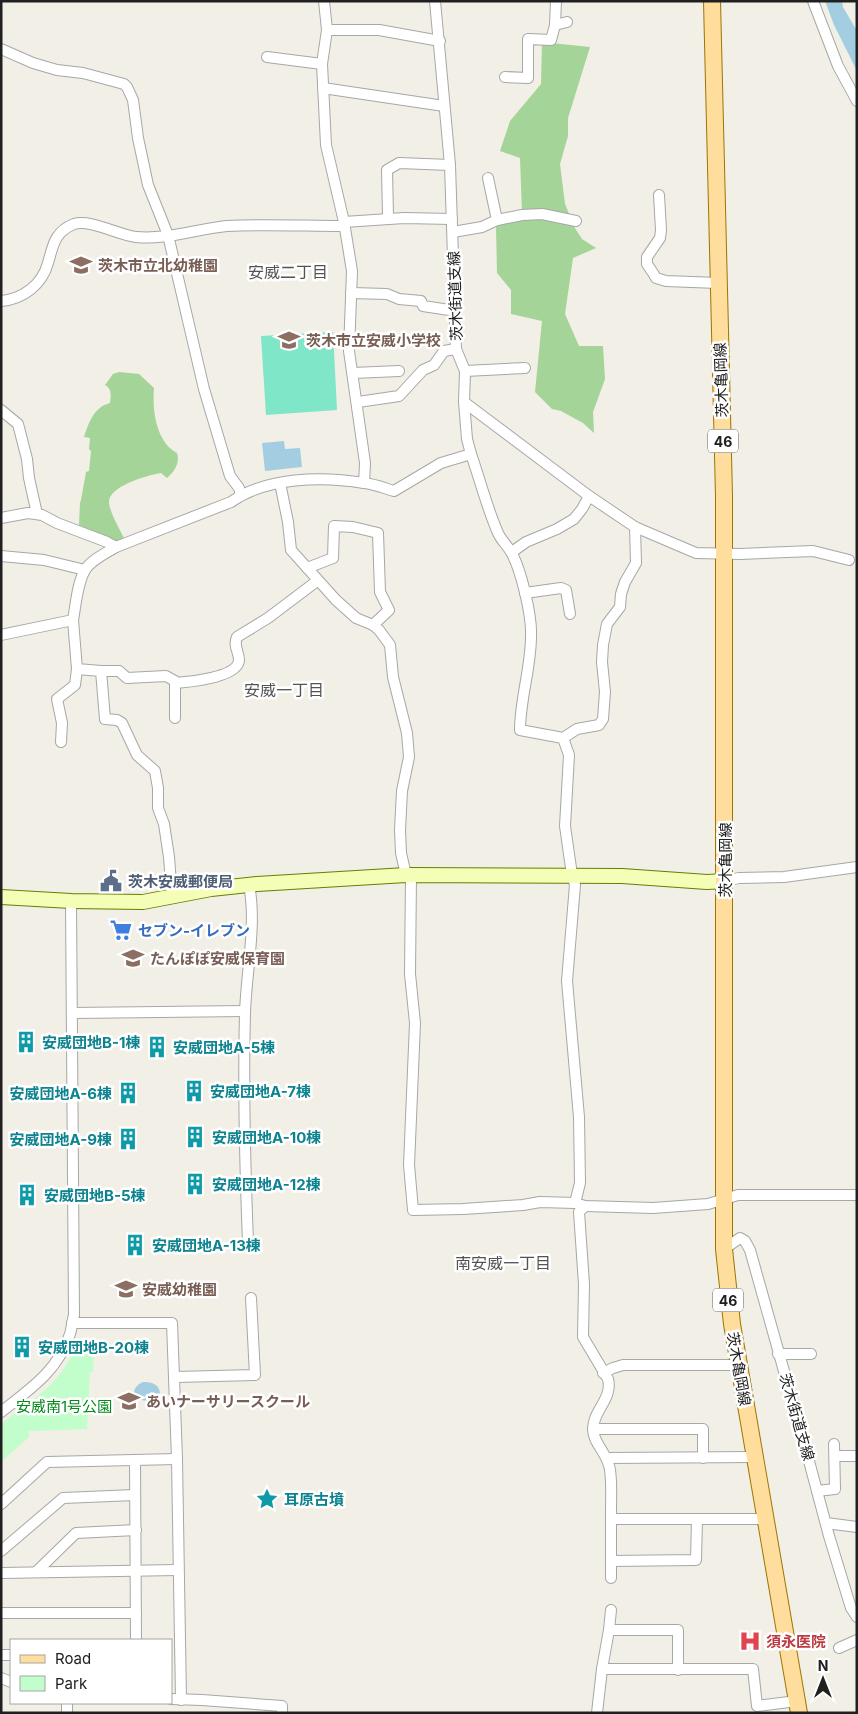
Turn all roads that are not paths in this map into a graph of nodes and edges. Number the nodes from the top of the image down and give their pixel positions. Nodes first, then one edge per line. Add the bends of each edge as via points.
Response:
1 (324, 1) edge
2 (435, 1) edge
3 (556, 1) edge
4 (712, 1) edge
5 (813, 1) edge
6 (567, 22) dead end
7 (555, 25) junction
8 (327, 30) junction
9 (440, 41) junction
10 (1, 49) edge
11 (268, 57) dead end
12 (322, 64) junction
13 (506, 77) dead end
14 (323, 88) junction
15 (857, 101) edge
16 (444, 106) junction
17 (450, 164) junction
18 (488, 178) dead end
19 (659, 195) dead end
20 (388, 216) dead end
21 (452, 219) junction
22 (497, 220) junction
23 (576, 221) dead end
24 (344, 224) junction
25 (452, 232) junction
26 (168, 235) junction
27 (718, 283) junction
28 (351, 293) junction
29 (1, 301) edge
30 (456, 311) junction
31 (456, 349) junction
32 (525, 368) dead end
33 (399, 371) dead end
34 (464, 371) junction
35 (353, 373) junction
36 (358, 402) junction
37 (464, 402) junction
38 (1, 410) edge
39 (471, 454) junction
40 (280, 483) junction
41 (364, 483) junction
42 (241, 495) junction
43 (589, 496) junction
44 (37, 514) junction
45 (1, 518) edge
46 (636, 527) junction
47 (116, 547) junction
48 (512, 552) junction
49 (725, 554) junction
50 (1, 556) edge
51 (849, 560) dead end
52 (307, 568) junction
53 (85, 570) junction
54 (317, 581) junction
55 (525, 594) junction
56 (570, 614) dead end
57 (72, 620) junction
58 (373, 625) junction
59 (1, 635) edge
60 (77, 669) junction
61 (101, 671) junction
62 (175, 683) junction
63 (175, 718) dead end
64 (563, 738) junction
65 (62, 742) dead end
66 (857, 867) edge
67 (409, 875) junction
68 (572, 875) junction
69 (725, 881) junction
70 (249, 885) junction
71 (1, 897) edge
72 (172, 897) junction
73 (72, 901) junction
74 (245, 1011) junction
75 (72, 1013) junction
76 (857, 1195) edge
77 (723, 1199) junction
78 (580, 1205) junction
79 (248, 1242) dead end
80 (724, 1249) junction
81 (251, 1298) dead end
82 (72, 1323) junction
83 (778, 1354) junction
84 (811, 1354) dead end
85 (739, 1365) junction
86 (604, 1373) junction
87 (175, 1377) junction
88 (1, 1412) edge
89 (593, 1429) junction
90 (834, 1444) dead end
91 (835, 1456) junction
92 (855, 1456) dead end
93 (755, 1457) junction
94 (607, 1458) junction
95 (702, 1458) junction
96 (177, 1459) junction
97 (135, 1460) junction
98 (817, 1491) junction
99 (135, 1495) junction
100 (1, 1504) edge
101 (611, 1520) junction
102 (697, 1520) junction
103 (766, 1520) junction
104 (826, 1523) junction
105 (857, 1526) edge
106 (136, 1530) junction
107 (1, 1551) edge
108 (611, 1561) junction
109 (136, 1570) junction
110 (178, 1570) junction
111 (36, 1572) junction
112 (1, 1573) edge
113 (611, 1578) dead end
114 (611, 1610) dead end
115 (1, 1613) edge
116 (136, 1613) junction
117 (857, 1617) edge
118 (609, 1630) junction
119 (136, 1639) edge
120 (857, 1640) edge
121 (839, 1648) dead end
122 (602, 1669) junction
123 (678, 1670) junction
124 (176, 1700) edge
125 (798, 1707) edge
126 (282, 1713) edge
127 (597, 1713) edge

1 - 8 street
2 - 9 street, 茨木街道支線
3 - 7 street
4 - 27 main road, 茨木亀岡線 / 46
5 - 15 street via 838,66
6 - 7 street
7 - 13 street via 550,40 528,39 528,78
8 - 9 street via 379,30
8 - 12 street
9 - 16 street, 茨木街道支線
10 - 26 street via 33,63 83,73 127,87 133,100 148,185
11 - 12 street
12 - 14 street
14 - 16 street
14 - 24 street via 326,145
16 - 17 street, 茨木街道支線
17 - 20 street via 399,163 387,170
17 - 21 street, 茨木街道支線
18 - 22 street
19 - 27 street via 660,238 647,257 647,264 656,278
21 - 24 street via 404,218
21 - 25 street, 茨木街道支線
22 - 23 street via 542,214
22 - 25 street via 482,227
24 - 26 street via 226,226
24 - 28 street via 352,271
25 - 30 street, 茨木街道支線
26 - 29 street via 135,237 84,223 68,227 57,237 44,273 28,293
26 - 42 street via 204,389 230,476 240,488
27 - 49 main road, 茨木亀岡線 / 46
28 - 30 street via 387,294 399,299 422,301 423,306
28 - 35 street via 349,351
30 - 31 street, 茨木街道支線
31 - 34 street, 茨木街道支線
31 - 36 street via 444,351 434,365 423,370 399,396
32 - 34 street
33 - 35 street
34 - 37 street, 茨木街道支線
35 - 36 street
36 - 41 street
37 - 39 street, 茨木街道支線
37 - 43 street
38 - 44 street via 18,424
39 - 41 street via 441,462 394,491
39 - 48 street, 茨木街道支線 via 498,535
40 - 41 street via 304,480
40 - 42 street
40 - 52 street via 291,550
42 - 47 street via 231,502
43 - 46 street
43 - 48 street via 574,519
44 - 45 street
44 - 47 street
46 - 49 street via 696,553
46 - 64 street via 636,563 625,582 620,607 606,624 602,645 603,718 599,725
47 - 53 street
48 - 55 street, 茨木街道支線
49 - 51 street via 813,551
49 - 69 main road, 茨木亀岡線 / 46
50 - 53 street via 44,560
52 - 54 street
52 - 58 street via 333,558 334,526 378,533 380,592 389,610
53 - 57 street
54 - 58 street via 356,618
54 - 62 street via 237,637 239,661 236,666 203,681
55 - 56 street via 566,590
55 - 64 street, 茨木街道支線 via 532,635 520,710 520,730
57 - 59 street
57 - 60 street
58 - 67 street via 390,645 393,677 407,733 409,757 402,791 400,830 401,853
60 - 61 street
60 - 65 street via 75,685 57,699
61 - 62 street via 119,671 127,678 166,676
61 - 72 street via 105,719 122,723 137,755 155,772
62 - 63 street
64 - 68 street via 569,755 565,826
66 - 69 street
67 - 68 street
67 - 70 street
67 - 78 street via 410,974 415,1023 409,1165 413,1210 540,1202
68 - 69 street
68 - 78 street via 575,885 567,981 578,1117
69 - 77 main road, 茨木亀岡線 / 46
70 - 72 street
70 - 74 street via 251,922
71 - 73 street
72 - 73 street via 142,902
73 - 75 street
74 - 75 street
74 - 79 street via 243,1132
75 - 82 street
76 - 77 street via 738,1195
77 - 78 street via 708,1204 653,1208
77 - 80 main road, 茨木亀岡線 / 46
78 - 86 street via 583,1337
80 - 83 street, 茨木街道支線 via 740,1238 748,1244
80 - 85 main road, 茨木亀岡線 / 46
81 - 87 street via 256,1375
82 - 87 street via 172,1323
82 - 88 street via 64,1349 46,1376
83 - 84 street
83 - 98 street, 茨木街道支線
85 - 86 street via 623,1365
85 - 93 main road, 茨木亀岡線 / 46
86 - 89 street via 609,1390
87 - 96 street
89 - 94 street via 593,1437
89 - 95 street via 703,1429
90 - 91 street
91 - 92 street
91 - 98 street via 835,1489
93 - 95 street
93 - 103 main road, 茨木亀岡線 / 46
94 - 95 street
94 - 101 street via 611,1480
96 - 97 street
96 - 110 street
97 - 99 street
97 - 100 street via 47,1462
98 - 104 street, 茨木街道支線
99 - 106 street
99 - 107 street via 63,1498
101 - 102 street
101 - 108 street
102 - 103 street
102 - 108 street via 696,1560
103 - 125 main road, 茨木亀岡線 / 46
104 - 105 street
104 - 117 street, 茨木街道支線 via 851,1608
106 - 109 street
106 - 111 street via 76,1533
108 - 113 street
109 - 110 street
109 - 111 street
109 - 116 street
110 - 124 street
111 - 112 street
114 - 118 street
115 - 116 street
116 - 119 street
118 - 122 street
118 - 123 street via 678,1630
120 - 121 street
122 - 123 street
122 - 127 street
123 - 125 street via 753,1669 758,1706
124 - 126 street via 282,1706

